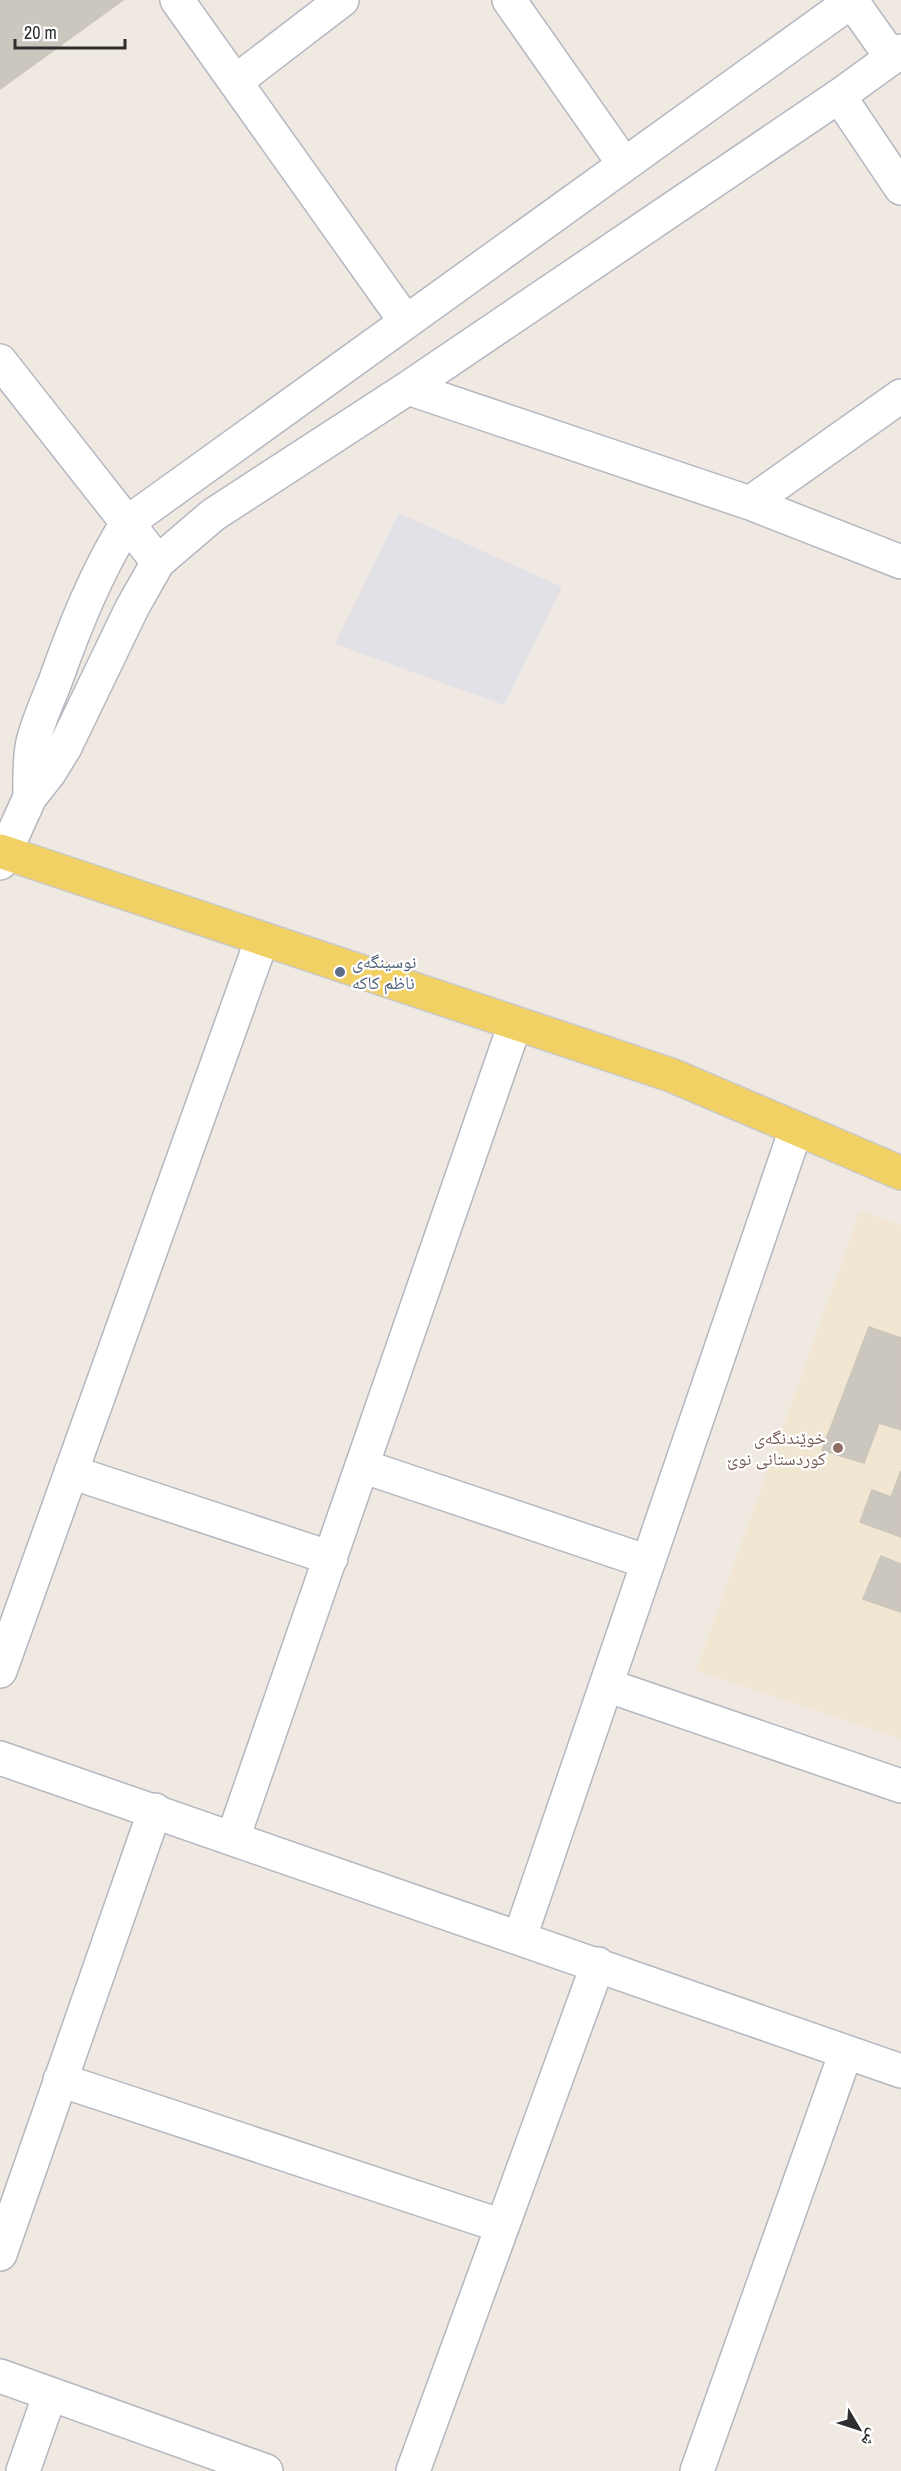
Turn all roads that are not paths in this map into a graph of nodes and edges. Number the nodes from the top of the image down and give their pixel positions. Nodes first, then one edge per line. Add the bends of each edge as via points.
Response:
1 (177, 0) edge
2 (342, 0) edge
3 (509, 0) edge
4 (852, 0) edge
5 (896, 54) edge
6 (235, 82) junction
7 (839, 96) junction
8 (624, 164) junction
9 (901, 188) edge
10 (406, 322) junction
11 (0, 361) edge
12 (408, 388) junction
13 (901, 396) edge
14 (750, 503) junction
15 (127, 523) junction
16 (158, 562) junction
17 (901, 562) edge
18 (30, 797) junction
19 (1, 856) edge
20 (262, 939) junction
21 (515, 1024) junction
22 (796, 1129) junction
23 (901, 1173) edge
24 (362, 1466) junction
25 (71, 1472) junction
26 (330, 1558) junction
27 (648, 1562) junction
28 (0, 1671) edge
29 (606, 1685) junction
30 (0, 1758) edge
31 (901, 1786) edge
32 (154, 1810) junction
33 (233, 1838) junction
34 (520, 1937) junction
35 (598, 1964) junction
36 (846, 2052) junction
37 (901, 2071) edge
38 (60, 2080) junction
39 (502, 2226) junction
40 (0, 2254) edge
41 (0, 2376) edge
42 (50, 2394) junction
43 (23, 2471) edge
44 (266, 2471) edge
45 (413, 2471) edge
46 (697, 2471) edge

1 - 6 street
2 - 6 street
3 - 8 street
4 - 5 street
4 - 8 street
5 - 7 street
6 - 10 street
7 - 9 street
7 - 12 street
8 - 10 street
10 - 15 street
11 - 15 street
12 - 14 street
12 - 16 street via 213,514
13 - 14 street
14 - 17 street
15 - 16 street
15 - 18 street via 77,621 33,742
16 - 18 street via 65,747
18 - 19 street
19 - 20 main road
20 - 21 main road
20 - 25 street
21 - 22 main road via 671,1075
21 - 24 street
22 - 23 main road
22 - 27 street
24 - 26 street
24 - 27 street
25 - 26 street
25 - 28 street
26 - 33 street
27 - 29 street
29 - 31 street
29 - 34 street
30 - 32 street
32 - 33 street
32 - 38 street
33 - 34 street
34 - 35 street
35 - 36 street
35 - 39 street
36 - 37 street
36 - 46 street
38 - 39 street
38 - 40 street
39 - 45 street
41 - 42 street
42 - 43 street
42 - 44 street

